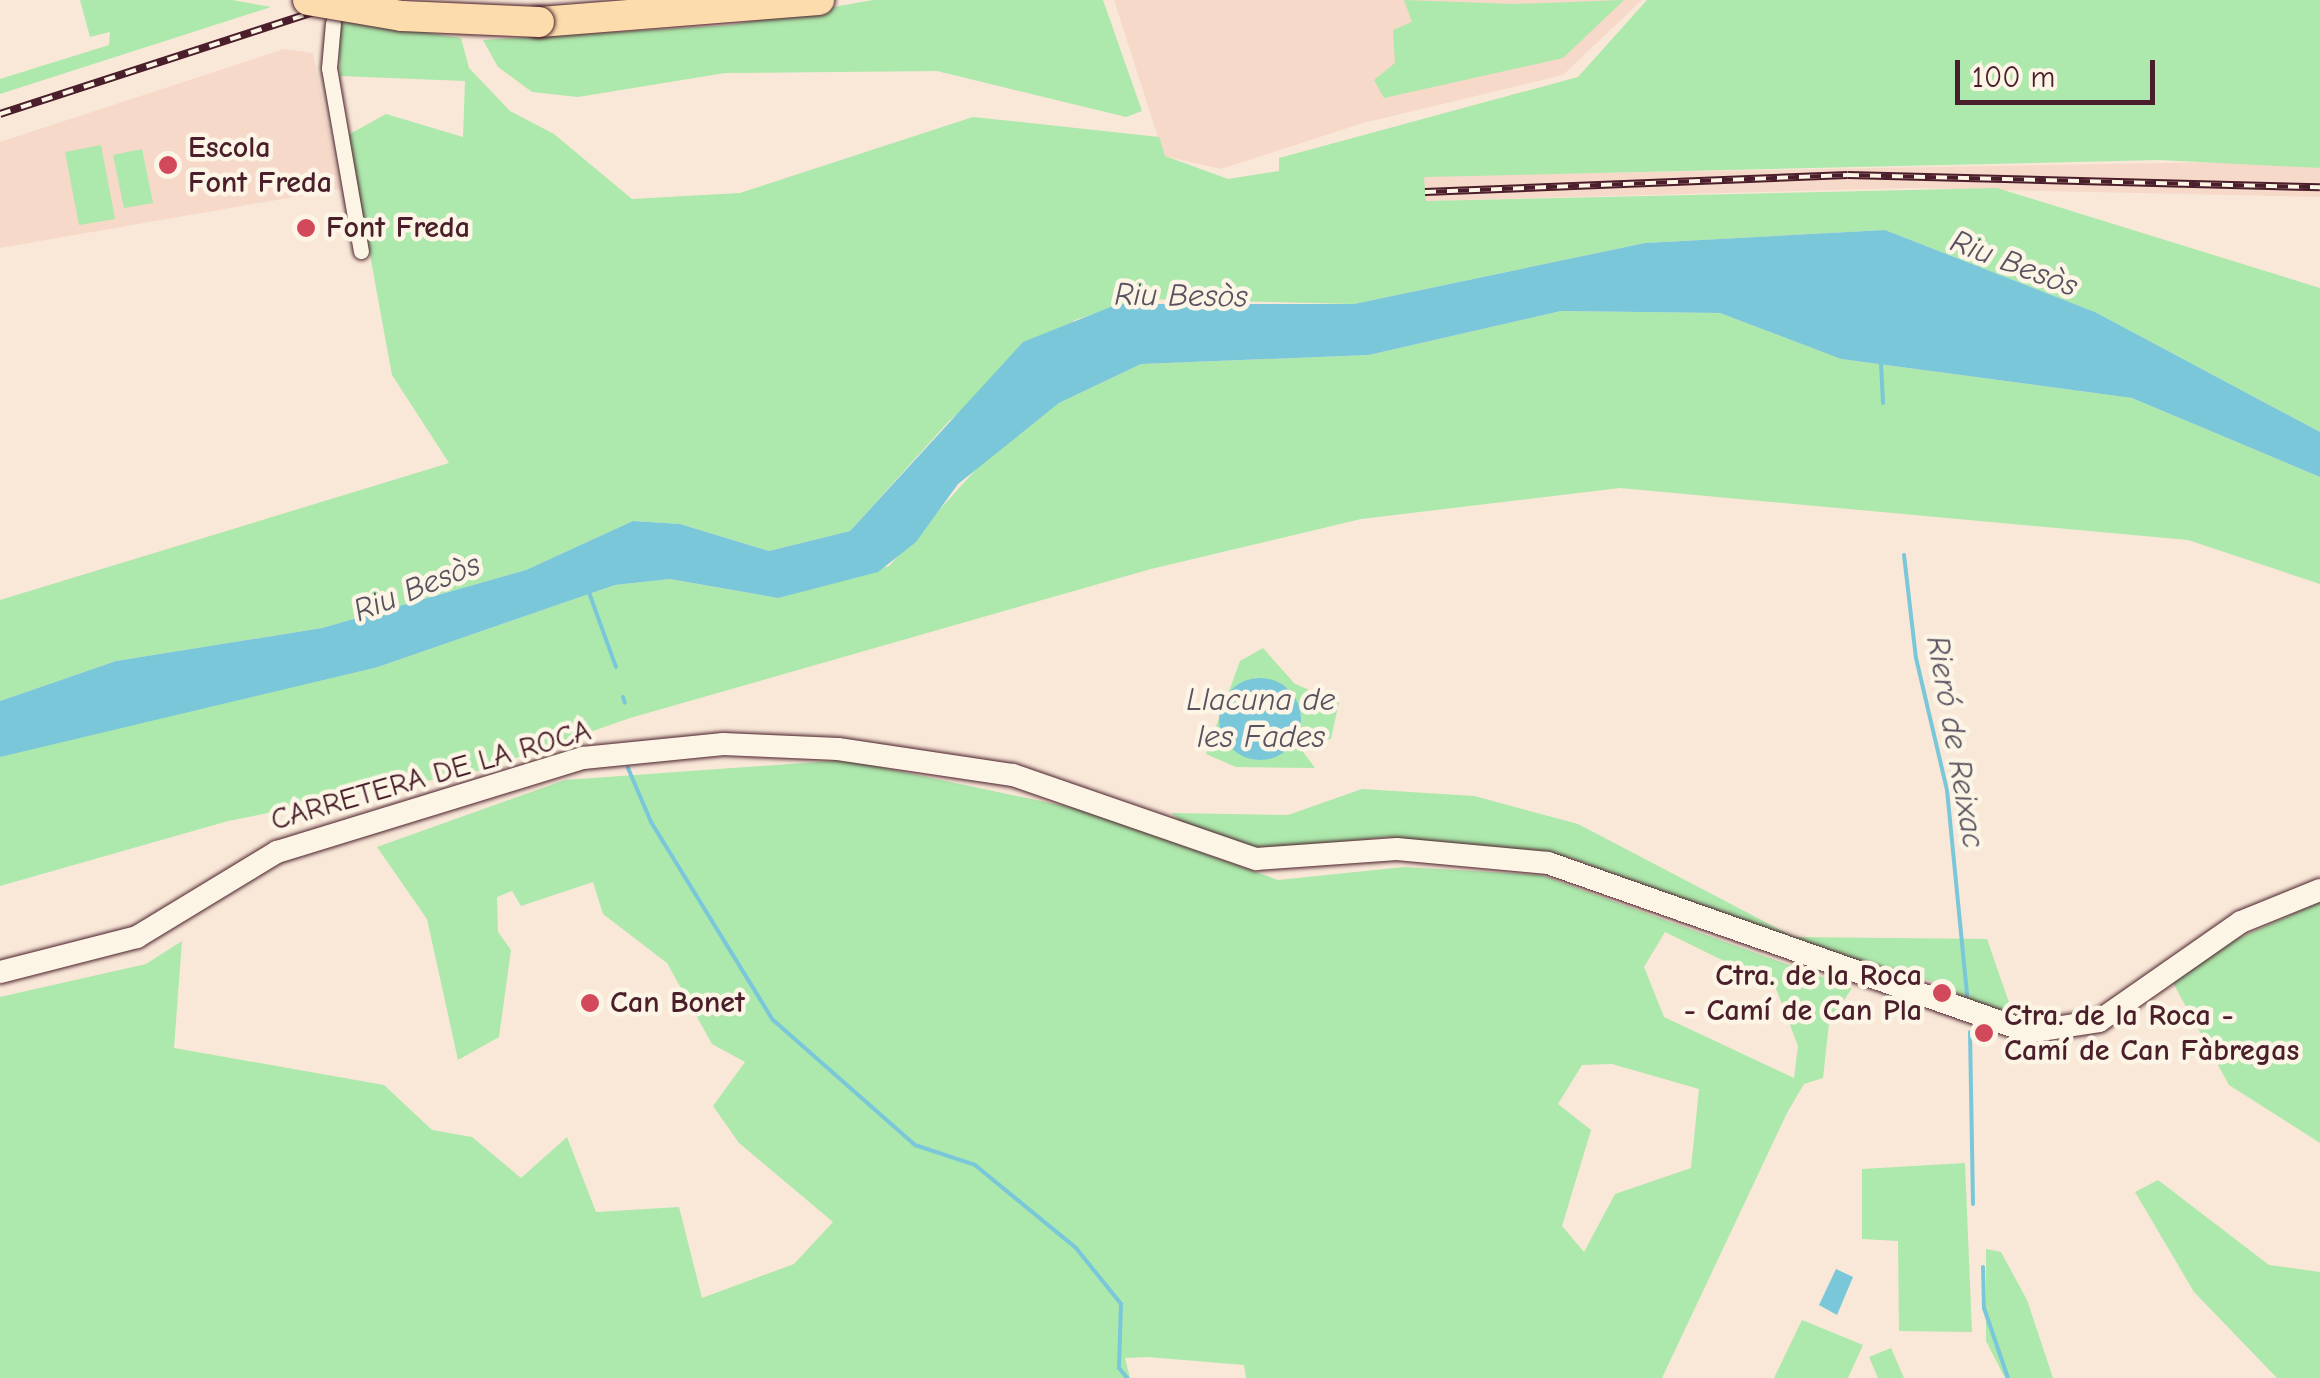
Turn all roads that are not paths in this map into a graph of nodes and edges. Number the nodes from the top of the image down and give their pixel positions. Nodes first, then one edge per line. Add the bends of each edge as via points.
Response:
1 (308, 0) edge
2 (744, 0) edge
3 (819, 0) edge
4 (664, 12) junction
5 (333, 22) dead end
6 (361, 251) dead end
7 (2320, 890) edge
8 (0, 972) edge

1 - 4 highway, bridge via 402,16 539,22
2 - 4 highway
3 - 4 highway
5 - 6 street via 329,68
7 - 8 street, CARRETERA DE LA ROCA via 2241,922 2100,1021 2028,1032 1548,863 1396,849 1256,859 1013,775 838,749 723,744 583,758 277,852 138,937

